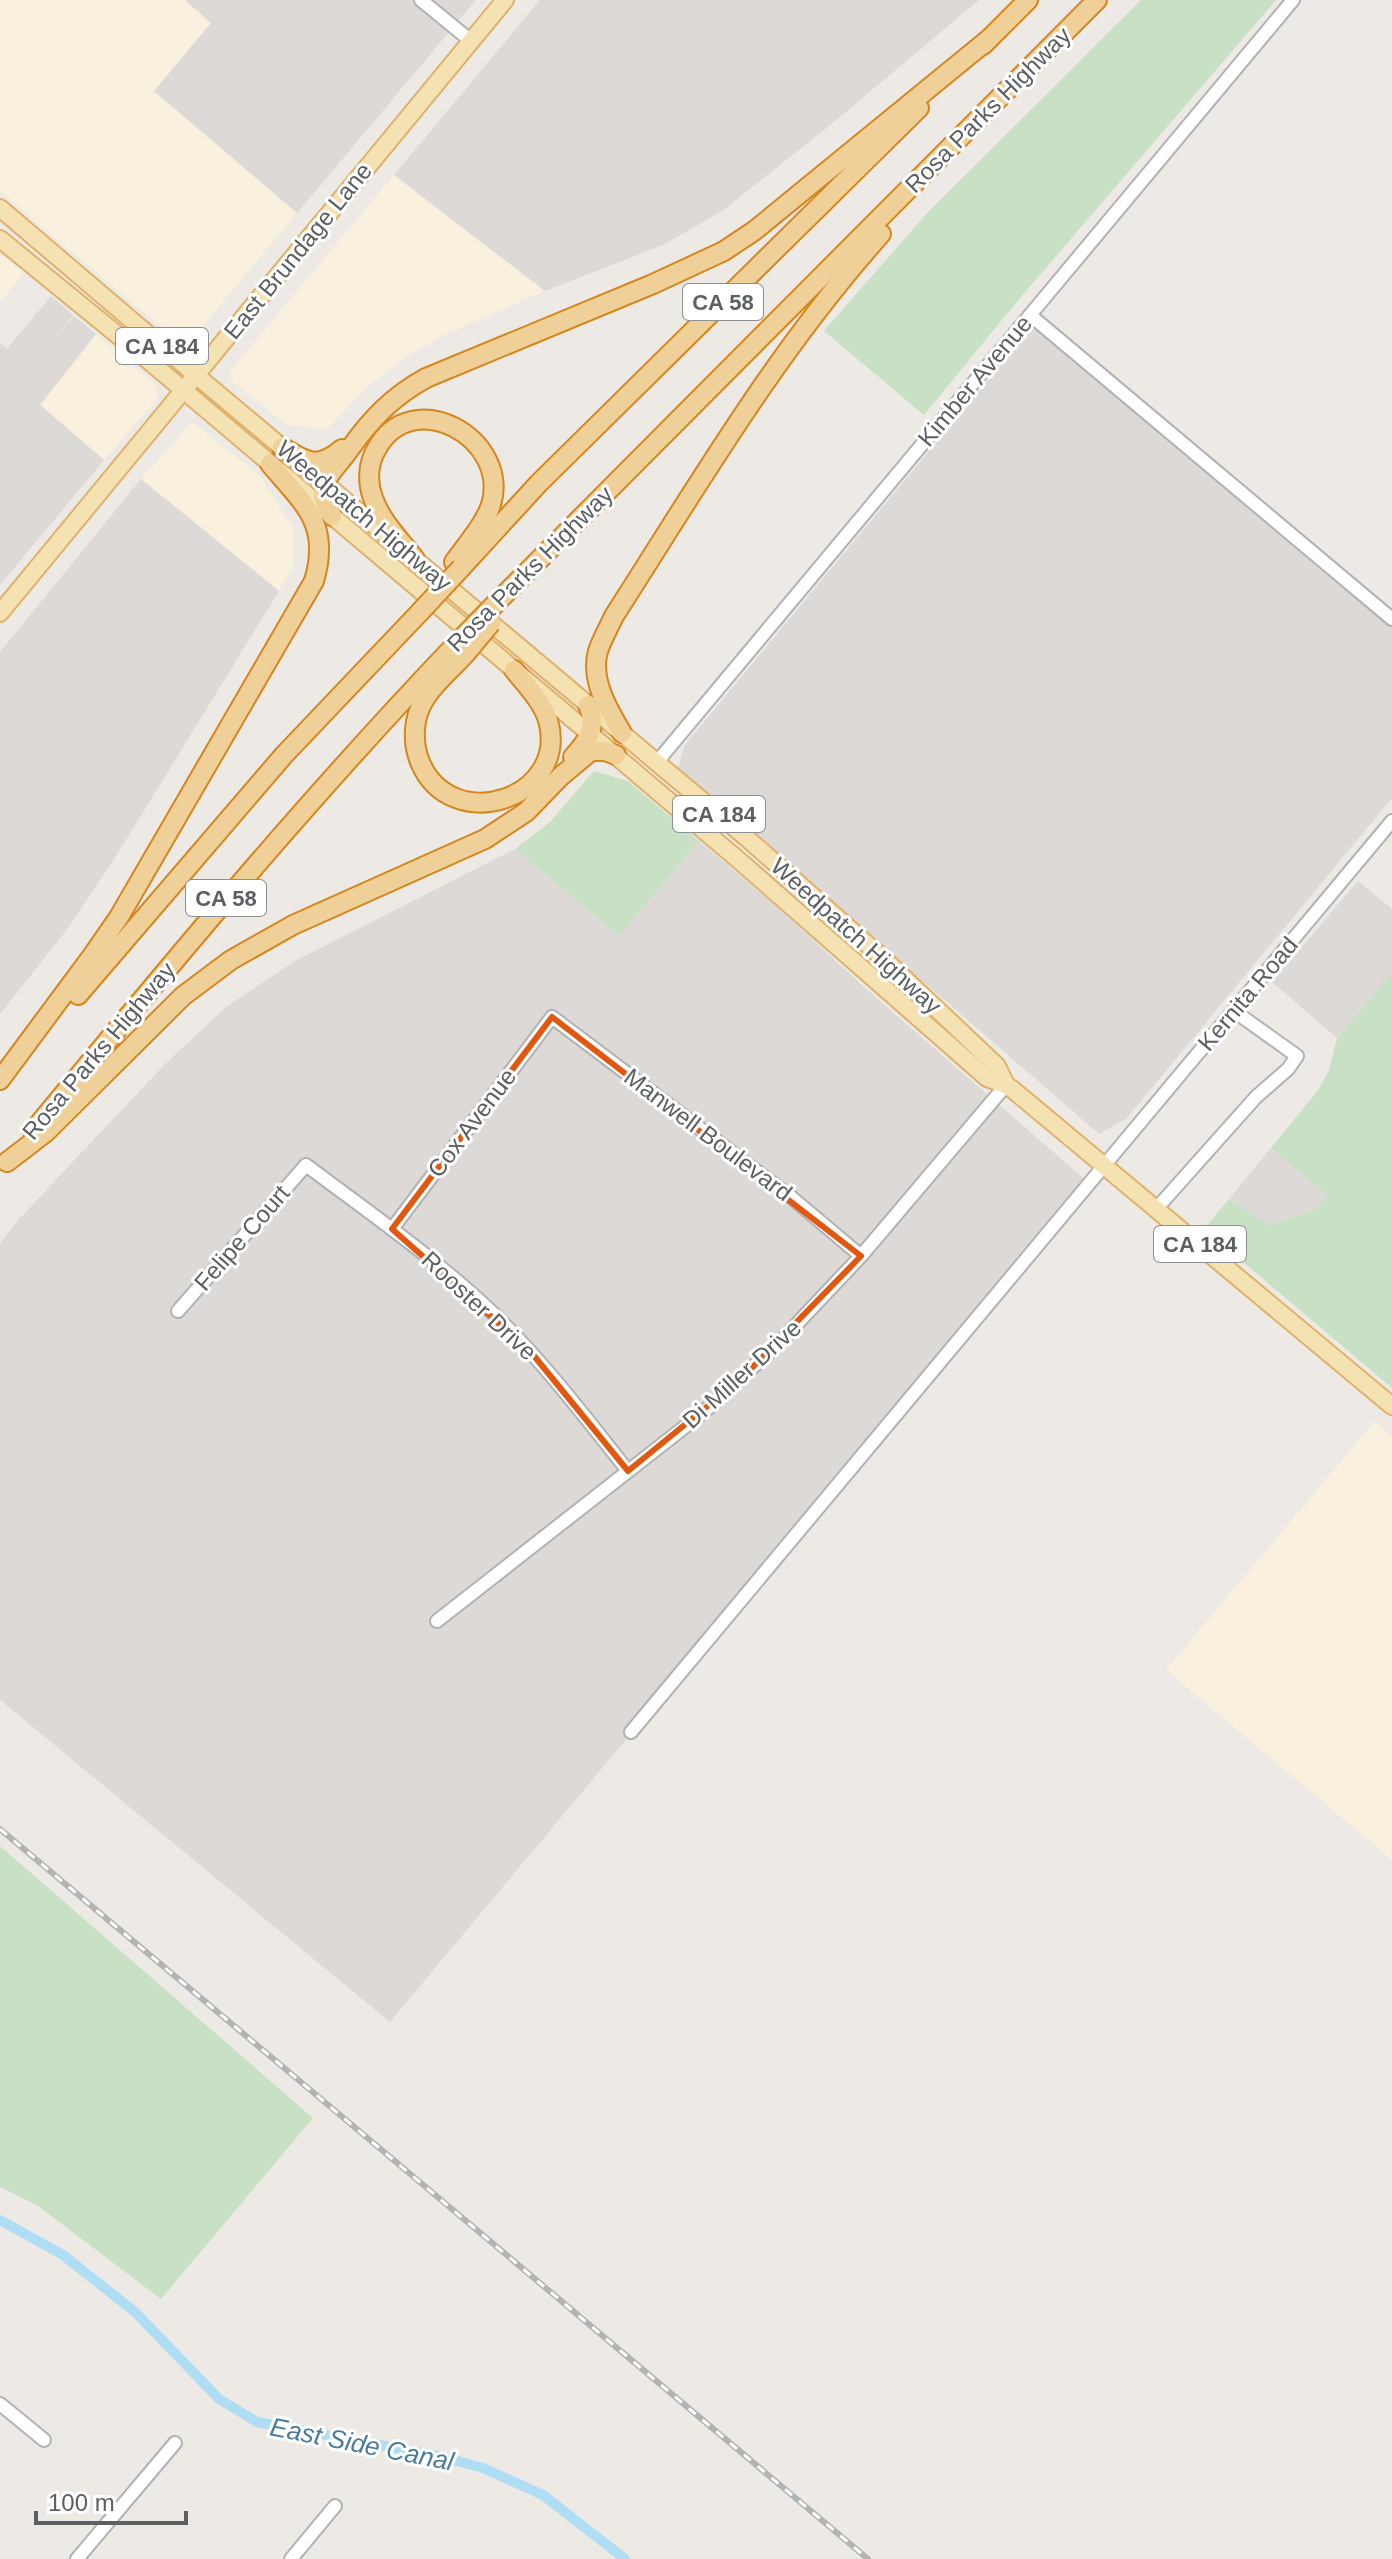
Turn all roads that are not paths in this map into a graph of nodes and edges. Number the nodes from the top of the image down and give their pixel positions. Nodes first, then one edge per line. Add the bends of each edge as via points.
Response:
1 (421, 0) edge
2 (505, 0) edge
3 (1028, 0) edge
4 (1097, 0) edge
5 (1293, 0) edge
6 (989, 39) junction
7 (471, 41) junction
8 (1020, 79) junction
9 (0, 208) edge
10 (0, 239) edge
11 (1030, 315) junction
12 (197, 376) junction
13 (183, 392) junction
14 (354, 440) junction
15 (282, 447) junction
16 (270, 464) junction
17 (325, 483) junction
18 (332, 516) junction
19 (415, 559) junction
20 (457, 565) junction
21 (0, 613) edge
22 (1392, 619) edge
23 (461, 648) junction
24 (514, 670) junction
25 (588, 705) junction
26 (622, 733) junction
27 (590, 734) junction
28 (616, 755) junction
29 (657, 762) junction
30 (561, 776) junction
31 (1392, 821) edge
32 (1234, 1011) junction
33 (552, 1017) joint
34 (0, 1080) edge
35 (1006, 1085) junction
36 (0, 1090) edge
37 (306, 1165) joint
38 (3, 1166) edge
39 (1104, 1166) junction
40 (1157, 1208) junction
41 (392, 1229) junction
42 (861, 1256) junction
43 (178, 1311) dead end
44 (1392, 1406) edge
45 (628, 1471) junction
46 (437, 1621) dead end
47 (631, 1732) dead end
48 (0, 2404) edge
49 (44, 2440) dead end
50 (175, 2443) dead end
51 (335, 2506) dead end
52 (83, 2557) edge
53 (291, 2559) edge

1 - 7 street
2 - 7 main road, East Brundage Lane
3 - 6 highway, CA 58
4 - 8 highway, Rosa Parks Highway / CA 58
5 - 11 street, Kimber Avenue
6 - 14 highway via 724,251 426,378 404,390
6 - 20 highway, Rosa Parks Highway / CA 58
7 - 12 main road, East Brundage Lane
8 - 23 highway, Rosa Parks Highway / CA 58, bridge via 581,516
8 - 26 highway via 865,251 794,340 614,616 598,652 597,674 603,699
9 - 12 main road, Weedpatch Highway / CA 184
10 - 13 main road, Weedpatch Highway / CA 184
11 - 22 street
11 - 29 street, Kimber Avenue
12 - 13 main road, East Brundage Lane
12 - 15 main road, Weedpatch Highway / CA 184
13 - 16 main road, Weedpatch Highway / CA 184
13 - 21 main road, East Brundage Lane
14 - 15 highway via 319,462
14 - 17 highway
15 - 17 main road, Weedpatch Highway / CA 184
16 - 18 main road, Weedpatch Highway / CA 184
16 - 34 highway via 313,520 321,558 314,581 119,917
17 - 18 highway via 324,498
17 - 19 main road, Weedpatch Highway / CA 184
18 - 24 main road, Weedpatch Highway / CA 184
19 - 20 highway via 377,507 369,472 374,453 394,427 433,420 469,436 485,456 493,480 487,514
19 - 25 main road, Weedpatch Highway / CA 184
20 - 36 highway, Rosa Parks Highway / CA 58, bridge via 420,612 204,845
23 - 24 highway via 422,704 414,731 429,778 461,800 487,803 513,796 533,781 547,758 548,720
23 - 38 highway, Rosa Parks Highway / CA 58 via 303,809
24 - 27 main road, Weedpatch Highway / CA 184
25 - 26 main road, Weedpatch Highway / CA 184
25 - 27 highway via 594,722
26 - 29 main road, Weedpatch Highway / CA 184
27 - 28 main road, Weedpatch Highway / CA 184
27 - 30 highway
28 - 30 highway via 591,751
28 - 35 main road, Weedpatch Highway / CA 184 via 940,1039 987,1078
29 - 35 main road, Weedpatch Highway / CA 184 via 884,959 997,1066
30 - 38 highway via 526,812 485,839 293,925 231,960 183,996 46,1132
31 - 32 street, Kernita Road
32 - 39 street, Kernita Road
32 - 40 street via 1297,1056
33 - 41 street, Cox Avenue
33 - 42 street, Manwell Boulevard
35 - 39 main road, Weedpatch Highway / CA 184
35 - 42 street, Di Miller Drive
37 - 41 street, Rooster Drive
37 - 43 street, Felipe Court
39 - 40 main road, Weedpatch Highway / CA 184
39 - 47 street, Kernita Road
40 - 44 main road, Weedpatch Highway / CA 184
41 - 45 street, Rooster Drive via 509,1329
42 - 45 street, Di Miller Drive via 742,1378
45 - 46 street, Di Miller Drive
48 - 49 street
50 - 52 street
51 - 53 street

